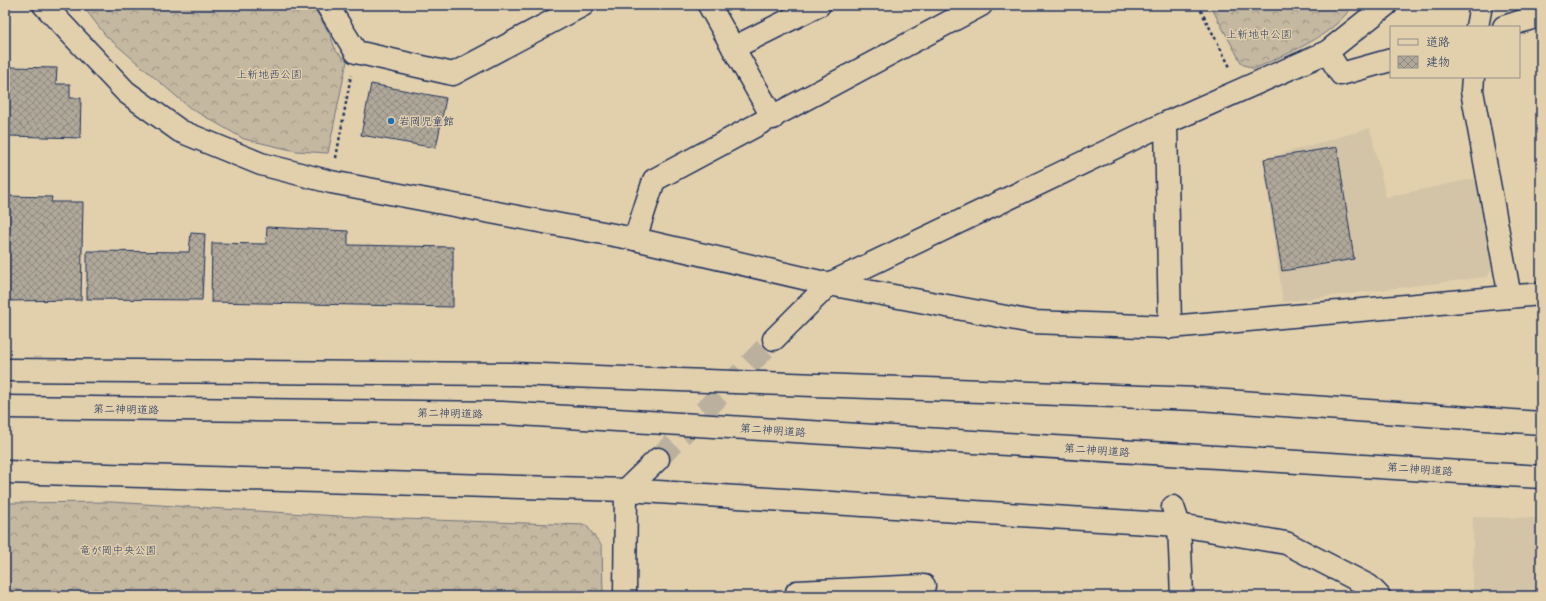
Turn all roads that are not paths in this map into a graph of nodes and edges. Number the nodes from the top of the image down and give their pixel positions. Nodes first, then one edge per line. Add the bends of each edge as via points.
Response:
1 (44, 5) edge
2 (327, 5) edge
3 (583, 5) edge
4 (709, 5) edge
5 (819, 5) edge
6 (981, 5) edge
7 (1481, 5) edge
8 (1381, 7) edge
9 (1541, 15) edge
10 (1477, 26) edge
11 (1507, 26) edge
12 (733, 48) junction
13 (1327, 52) junction
14 (1390, 60) edge
15 (1473, 78) edge
16 (773, 118) junction
17 (1166, 123) junction
18 (635, 239) junction
19 (829, 284) junction
20 (1541, 294) edge
21 (1510, 297) junction
22 (1170, 327) junction
23 (774, 339) tunnel mouth
24 (5, 370) edge
25 (5, 407) edge
26 (1541, 423) edge
27 (658, 459) tunnel mouth
28 (5, 472) edge
29 (1541, 477) edge
30 (626, 490) junction
31 (1176, 516) junction
32 (924, 586) dead end
33 (625, 596) edge
34 (797, 596) edge
35 (1182, 596) edge
36 (1378, 596) edge

1 - 18 main road via 126,92 180,131 261,164 331,182
2 - 3 main road via 356,52 453,74
4 - 12 main road
5 - 12 main road
6 - 16 main road
7 - 10 main road
8 - 13 main road
9 - 11 main road
12 - 16 main road
13 - 14 main road via 1341,74
13 - 17 main road
15 - 21 main road via 1472,91
16 - 18 main road via 654,180
17 - 19 main road
17 - 22 main road
18 - 19 main road
19 - 22 main road via 1032,322
19 - 23 main road
20 - 21 main road
21 - 22 main road
24 - 26 main road via 514,374 1198,400
25 - 29 main road, 第二神明道路 via 502,413
27 - 30 main road
28 - 30 main road
30 - 31 main road
30 - 33 main road
31 - 35 main road
31 - 36 main road via 1286,543 1369,586
32 - 34 main road via 797,592

